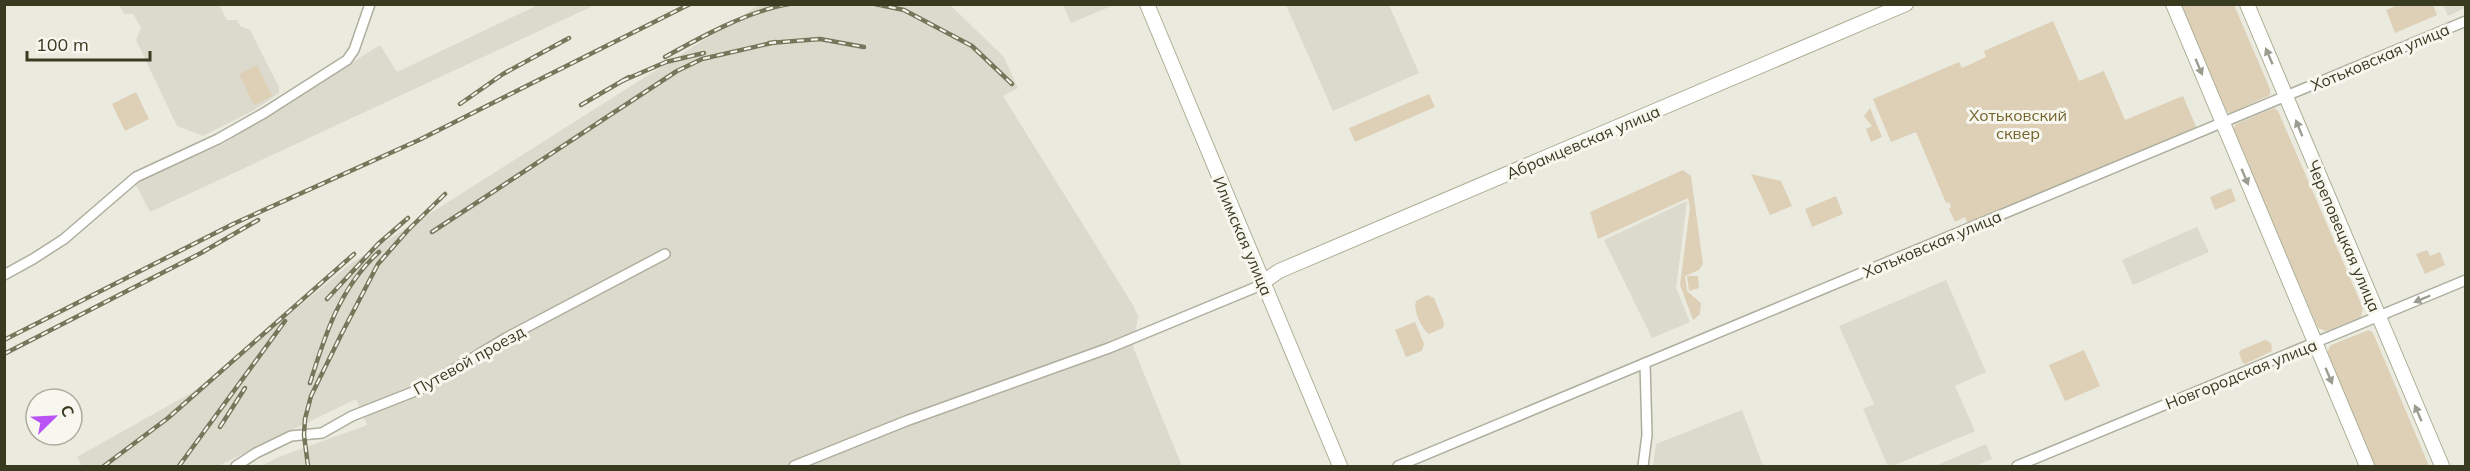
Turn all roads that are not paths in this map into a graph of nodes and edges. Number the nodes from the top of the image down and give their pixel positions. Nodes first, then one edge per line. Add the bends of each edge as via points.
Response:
1 (370, 4) edge
2 (1147, 4) edge
3 (1906, 4) edge
4 (2173, 4) edge
5 (2247, 4) edge
6 (2466, 21) edge
7 (2286, 96) junction
8 (2222, 123) junction
9 (664, 254) dead end
10 (4, 275) edge
11 (2466, 280) edge
12 (1263, 282) junction
13 (2378, 317) junction
14 (2315, 344) junction
15 (1645, 363) junction
16 (236, 466) edge
17 (794, 466) edge
18 (1340, 466) edge
19 (1398, 466) edge
20 (1643, 466) edge
21 (2017, 466) edge
22 (2367, 466) edge
23 (2442, 466) edge

1 - 10 street via 347,60 218,139 136,177 64,239
2 - 12 street, Илимская улица
3 - 12 street, Абрамцевская улица via 1279,271
4 -> 8 street
7 -> 5 street, Череповецкая улица
6 - 7 street, Хотьковская улица
7 - 8 street, Хотьковская улица
13 -> 7 street, Череповецкая улица
8 -> 14 street
8 - 15 street, Хотьковская улица
9 - 16 street, Путевой проезд via 506,338 423,388 352,416 322,433 291,436
11 -> 13 street, Новгородская улица
12 - 17 street via 1109,348
12 - 18 street, Илимская улица
13 - 14 street, Новгородская улица
23 -> 13 street, Череповецкая улица
14 - 21 street, Новгородская улица
14 -> 22 street
15 - 19 street, Хотьковская улица
15 - 20 street via 1647,435

